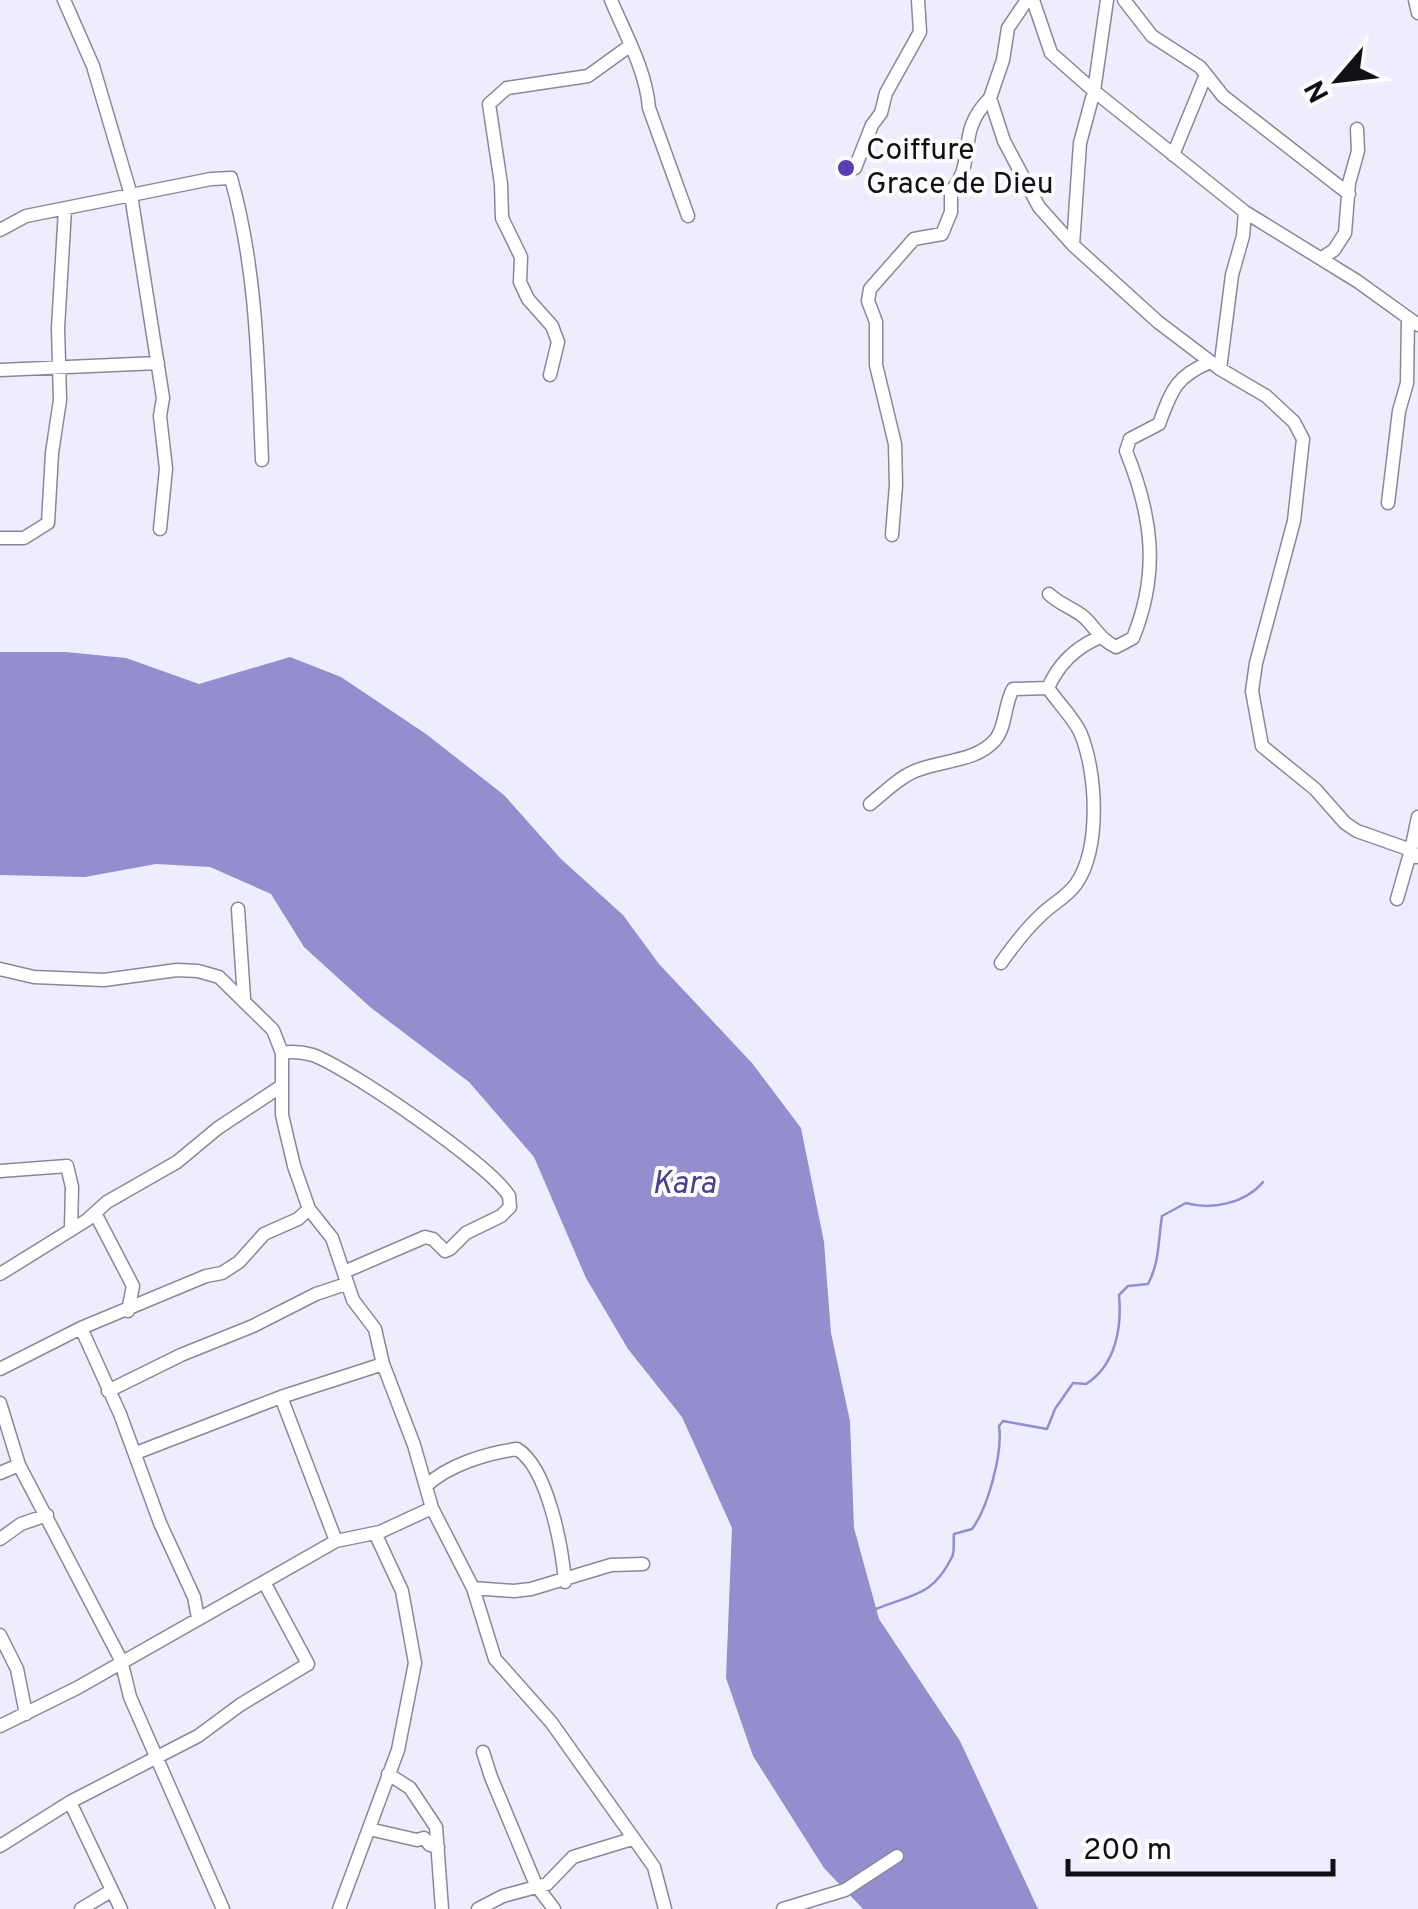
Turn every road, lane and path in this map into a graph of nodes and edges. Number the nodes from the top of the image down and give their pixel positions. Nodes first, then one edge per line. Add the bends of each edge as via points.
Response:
1 (64, 0) edge
2 (611, 0) edge
3 (918, 0) edge
4 (1030, 0) edge
5 (1107, 0) edge
6 (1124, 0) edge
7 (1415, 0) edge
8 (1418, 13) edge
9 (631, 45) junction
10 (1205, 77) junction
11 (1094, 91) junction
12 (990, 98) junction
13 (1357, 130) dead end
14 (1173, 155) junction
15 (856, 168) dead end
16 (1349, 194) junction
17 (131, 195) junction
18 (65, 208) junction
19 (1245, 212) junction
20 (688, 216) dead end
21 (0, 230) edge
22 (1073, 245) junction
23 (1322, 258) junction
24 (1413, 322) edge
25 (158, 363) junction
26 (1215, 366) junction
27 (60, 369) junction
28 (0, 370) edge
29 (550, 375) dead end
30 (262, 460) dead end
31 (1388, 503) dead end
32 (160, 530) dead end
33 (892, 535) dead end
34 (0, 538) edge
35 (1049, 594) dead end
36 (1098, 638) junction
37 (1048, 688) junction
38 (870, 804) dead end
39 (1418, 816) edge
40 (1415, 854) edge
41 (1397, 899) dead end
42 (238, 909) dead end
43 (1001, 963) dead end
44 (0, 970) edge
45 (244, 998) junction
46 (282, 1053) junction
47 (280, 1086) junction
48 (0, 1171) edge
49 (309, 1209) junction
50 (95, 1213) junction
51 (72, 1228) junction
52 (0, 1274) edge
53 (345, 1278) junction
54 (128, 1311) junction
55 (80, 1328) junction
56 (383, 1364) junction
57 (0, 1368) edge
58 (108, 1391) junction
59 (281, 1397) junction
60 (0, 1403) edge
61 (136, 1453) junction
62 (18, 1465) junction
63 (0, 1473) edge
64 (426, 1486) junction
65 (432, 1508) junction
66 (47, 1515) junction
67 (375, 1533) junction
68 (0, 1540) edge
69 (336, 1541) junction
70 (643, 1564) dead end
71 (264, 1582) junction
72 (564, 1582) junction
73 (473, 1588) junction
74 (198, 1618) junction
75 (0, 1635) edge
76 (121, 1660) junction
77 (26, 1714) junction
78 (0, 1726) edge
79 (483, 1752) dead end
80 (156, 1757) junction
81 (388, 1774) junction
82 (70, 1802) junction
83 (369, 1828) junction
84 (632, 1839) junction
85 (0, 1846) edge
86 (438, 1847) junction
87 (897, 1856) dead end
88 (536, 1884) junction
89 (111, 1891) junction
90 (81, 1909) edge
91 (121, 1909) edge
92 (223, 1909) edge
93 (340, 1909) edge
94 (442, 1909) edge
95 (478, 1909) edge
96 (554, 1909) edge
97 (665, 1909) edge
98 (783, 1909) edge

1 - 17 street via 93,66
2 - 9 street
3 - 15 street via 920,32
4 - 11 street via 1051,53
4 - 12 street via 1008,28
5 - 11 street
6 - 10 street via 1152,36
7 - 8 street
9 - 20 street
9 - 29 street via 588,76 507,88 489,104 502,218 521,257 520,282 558,342
10 - 14 street
10 - 16 street
11 - 14 street
11 - 22 street via 1080,142
12 - 22 street via 1023,180
12 - 33 street via 971,124 962,179 952,191 942,234 914,239 870,289 876,365 895,444
13 - 16 street
14 - 19 street
16 - 23 street via 1345,233
17 - 18 street
17 - 25 street
17 - 30 street via 231,178 256,317
18 - 21 street
18 - 27 street
19 - 23 street
19 - 26 street
22 - 26 street
23 - 24 street
24 - 31 street
25 - 27 street
25 - 32 street via 166,469
26 - 36 street via 1181,378 1159,424 1130,439 1126,451 1150,523 1149,578 1133,638 1116,647
26 - 40 street via 1266,396 1303,440 1294,521 1252,692 1262,746 1345,824
27 - 28 street
27 - 34 street via 48,523 24,538
35 - 36 street via 1082,615
36 - 37 street via 1066,659
37 - 38 street via 1014,689 998,738 981,754 918,769
37 - 43 street via 1071,718 1090,762 1094,834 1076,884
39 - 40 street
40 - 41 street
42 - 45 street
44 - 45 street via 104,980 198,971 219,977
45 - 46 street via 273,1030
46 - 47 street
46 - 53 street via 339,1068 476,1162 509,1196 510,1207 501,1216 466,1233 450,1250 425,1237
47 - 49 street via 286,1137
47 - 50 street
48 - 51 street via 67,1166
49 - 53 street via 332,1238
49 - 54 street via 264,1234 222,1273
50 - 51 street
50 - 54 street via 132,1286
51 - 52 street
53 - 56 street via 375,1328
53 - 58 street
54 - 55 street
55 - 57 street
55 - 58 street
56 - 59 street
56 - 64 street
58 - 61 street
59 - 61 street
59 - 69 street
60 - 62 street
61 - 74 street
62 - 63 street
62 - 66 street
64 - 65 street
64 - 72 street via 443,1472 506,1450 524,1453 562,1547
65 - 67 street
65 - 73 street
66 - 68 street
66 - 76 street
67 - 69 street
67 - 81 street via 402,1591 415,1663
69 - 71 street
70 - 72 street via 611,1566
71 - 74 street
71 - 80 street via 308,1664
72 - 73 street via 514,1591
73 - 84 street via 495,1659 550,1722
74 - 76 street
75 - 77 street via 17,1669
76 - 77 street
76 - 80 street
77 - 78 street
79 - 88 street
80 - 82 street
80 - 92 street
81 - 83 street
81 - 86 street via 428,1811
82 - 85 street
82 - 89 street
83 - 86 street
83 - 93 street
84 - 88 street via 573,1857 557,1877
84 - 97 street via 654,1867
86 - 94 street
87 - 98 street via 845,1890
88 - 95 street
88 - 96 street
89 - 90 street
89 - 91 street

